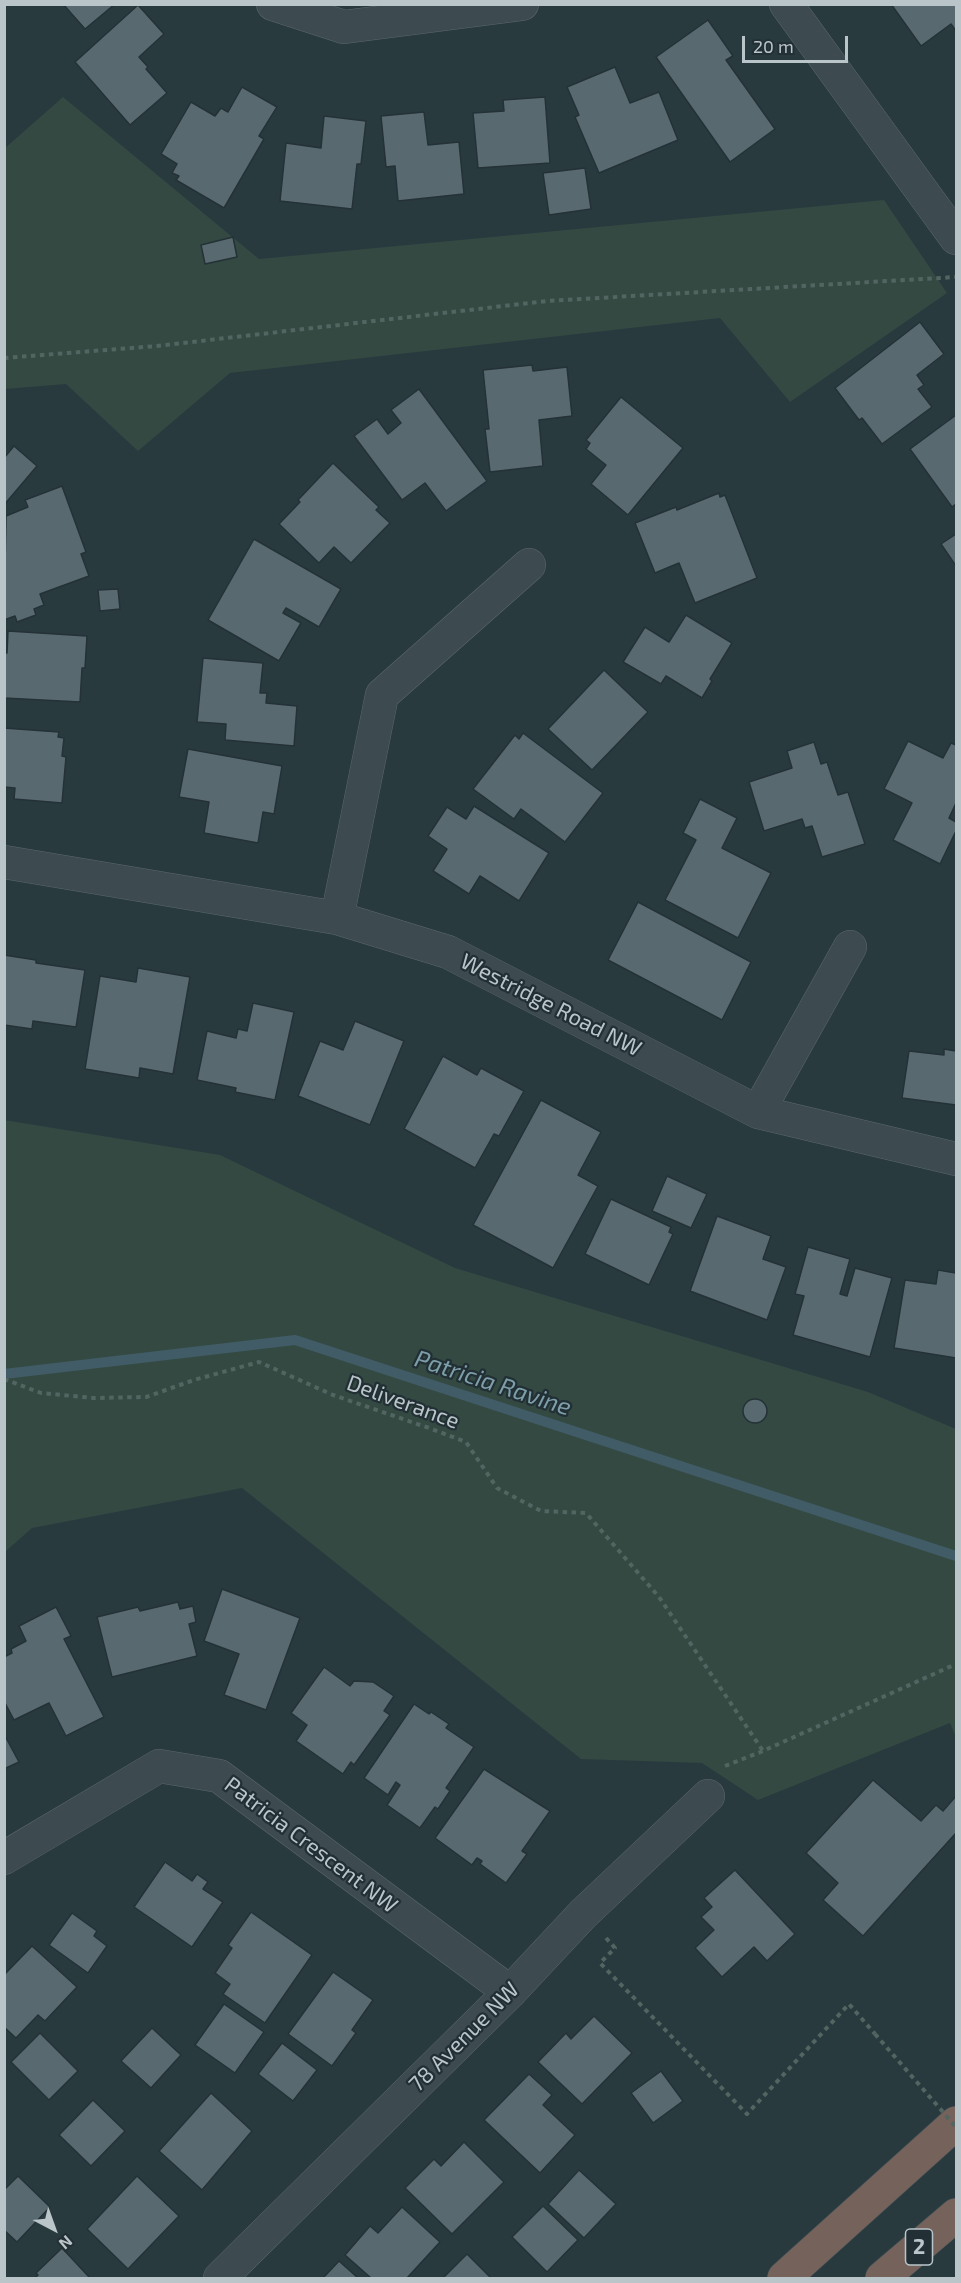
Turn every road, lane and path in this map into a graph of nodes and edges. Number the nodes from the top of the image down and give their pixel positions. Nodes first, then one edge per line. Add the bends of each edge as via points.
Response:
1 (273, 4) edge
2 (522, 4) edge
3 (786, 4) edge
4 (957, 238) edge
5 (957, 277) edge
6 (4, 358) edge
7 (529, 565) dead end
8 (4, 862) edge
9 (337, 918) junction
10 (850, 947) dead end
11 (758, 1112) junction
12 (957, 1159) edge
13 (4, 1379) edge
14 (957, 1664) edge
15 (763, 1751) junction
16 (708, 1796) joint
17 (4, 1858) edge
18 (583, 1914) junction
19 (510, 1992) junction
20 (957, 2125) edge
21 (957, 2215) edge
22 (220, 2278) edge
23 (784, 2278) edge
24 (882, 2278) edge

1 - 2 street via 344,27
3 - 4 street
5 - 6 path via 547,301 157,346
7 - 9 street via 382,695
8 - 9 street, Westridge Road NW
9 - 11 street, Westridge Road NW via 448,952
10 - 11 street
11 - 12 street, Westridge Road NW
13 - 15 path, Deliverance via 41,1393 146,1397 259,1362 333,1395 466,1442 497,1488 541,1511 586,1513 659,1597
14 - 15 path
15 - 16 path via 726,1765
16 - 18 street, 78 Avenue NW
17 - 19 street, Patricia Crescent NW via 159,1766 219,1776
18 - 19 street, 78 Avenue NW
18 - 20 path, bridge via 615,1948 600,1963 747,2114 849,2004
19 - 22 street, 78 Avenue NW
20 - 23 highway
21 - 24 highway, 2

